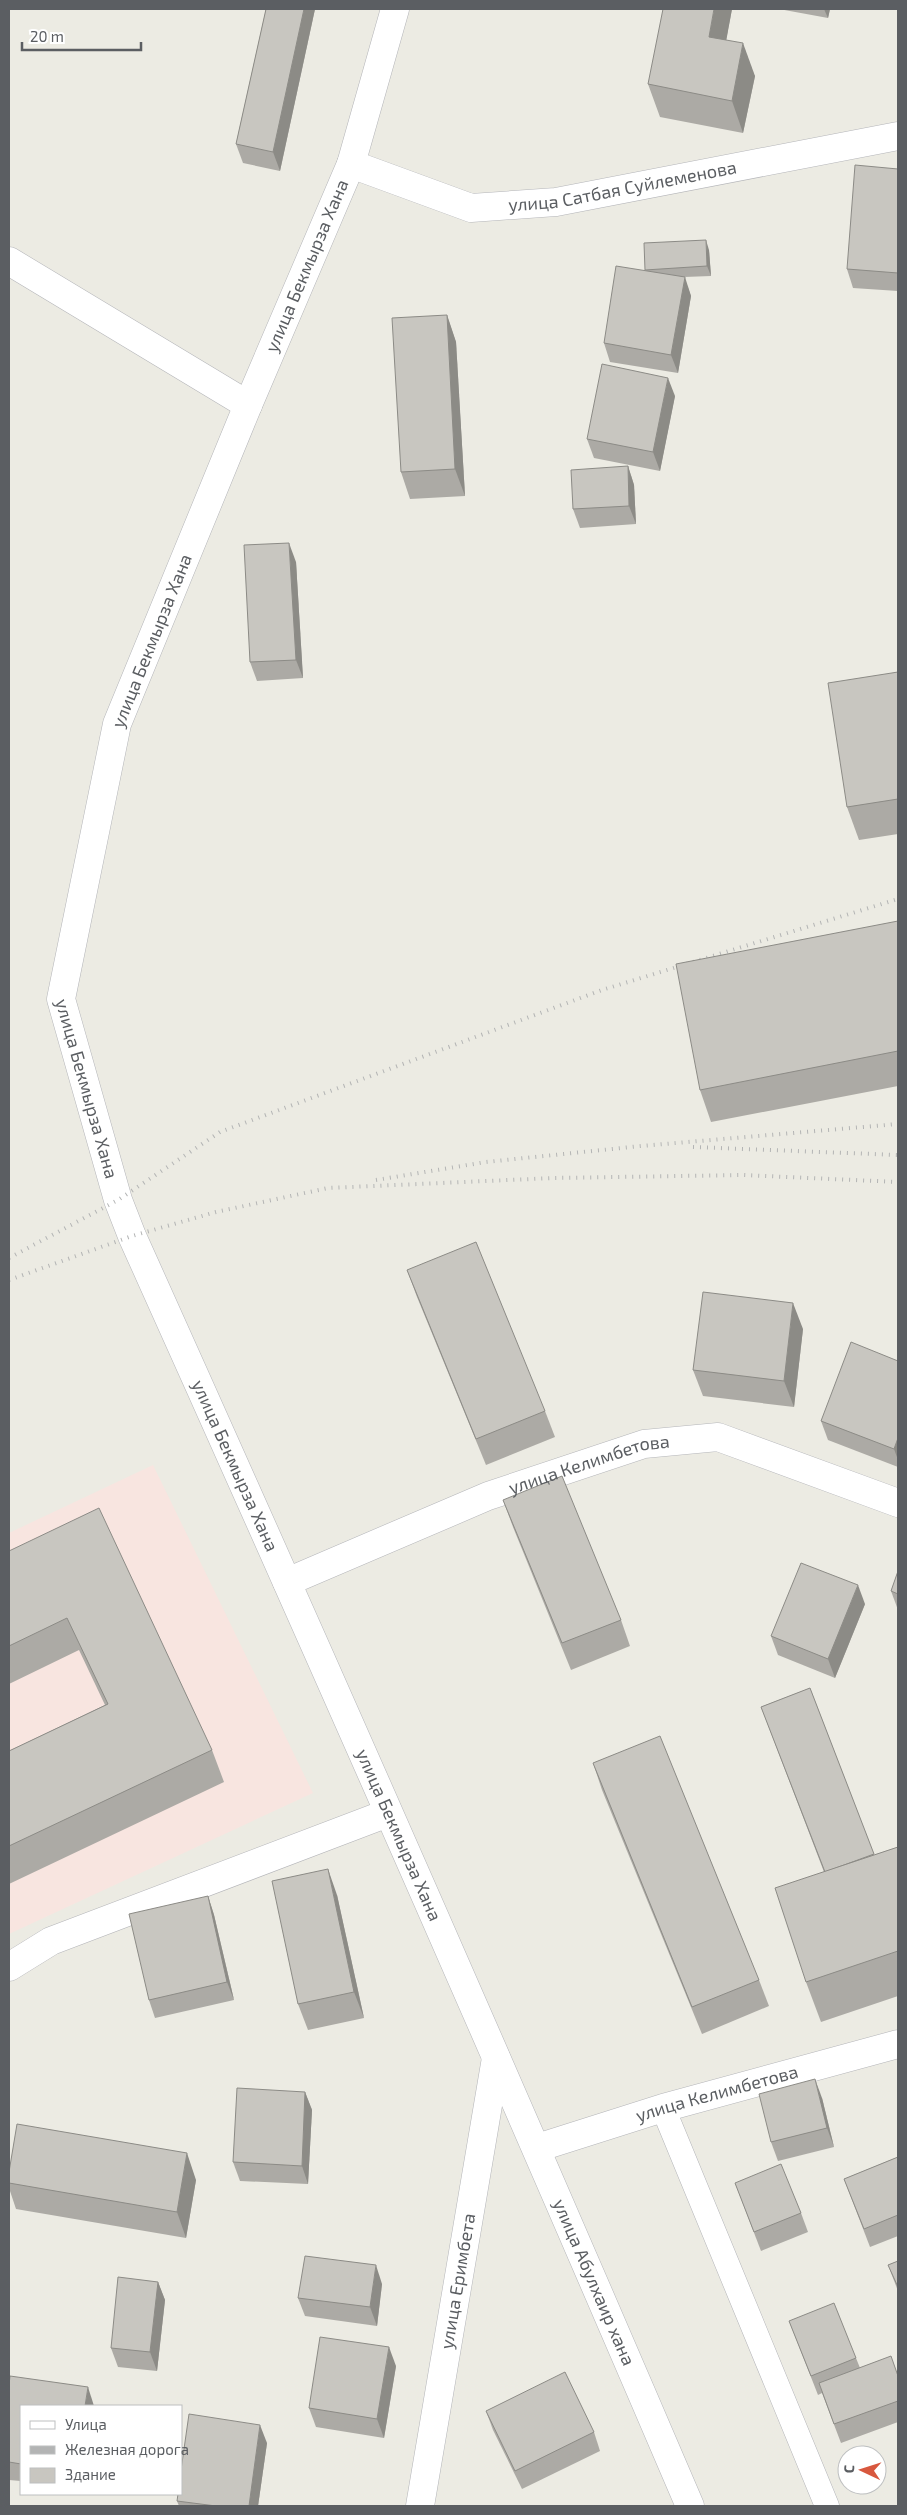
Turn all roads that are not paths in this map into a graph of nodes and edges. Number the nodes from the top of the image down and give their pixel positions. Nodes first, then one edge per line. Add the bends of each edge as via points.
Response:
1 (395, 9) edge
2 (898, 136) edge
3 (351, 164) junction
4 (9, 261) edge
5 (248, 405) junction
6 (898, 1503) edge
7 (288, 1582) junction
8 (388, 1813) junction
9 (9, 1967) edge
10 (898, 2044) edge
11 (496, 2058) junction
12 (663, 2108) junction
13 (537, 2148) junction
14 (420, 2506) edge
15 (690, 2506) edge
16 (827, 2506) edge

1 - 3 street, улица Бекмырза Хана
2 - 3 street, улица Сатбая Суйлеменова via 556,202 471,208
3 - 5 street, улица Бекмырза Хана
4 - 5 street
5 - 7 street, улица Бекмырза Хана via 117,724 61,999 118,1200 132,1236
6 - 7 street, улица Келимбетова via 718,1437 644,1444 488,1496
7 - 8 street, улица Бекмырза Хана
8 - 9 street via 50,1941
8 - 11 street, улица Бекмырза Хана
10 - 12 street, улица Келимбетова
11 - 13 street, улица Абулхаир хана
11 - 14 street, улица Еримбета
12 - 13 street, улица Келимбетова
12 - 16 lane
13 - 15 street, улица Абулхаир хана

